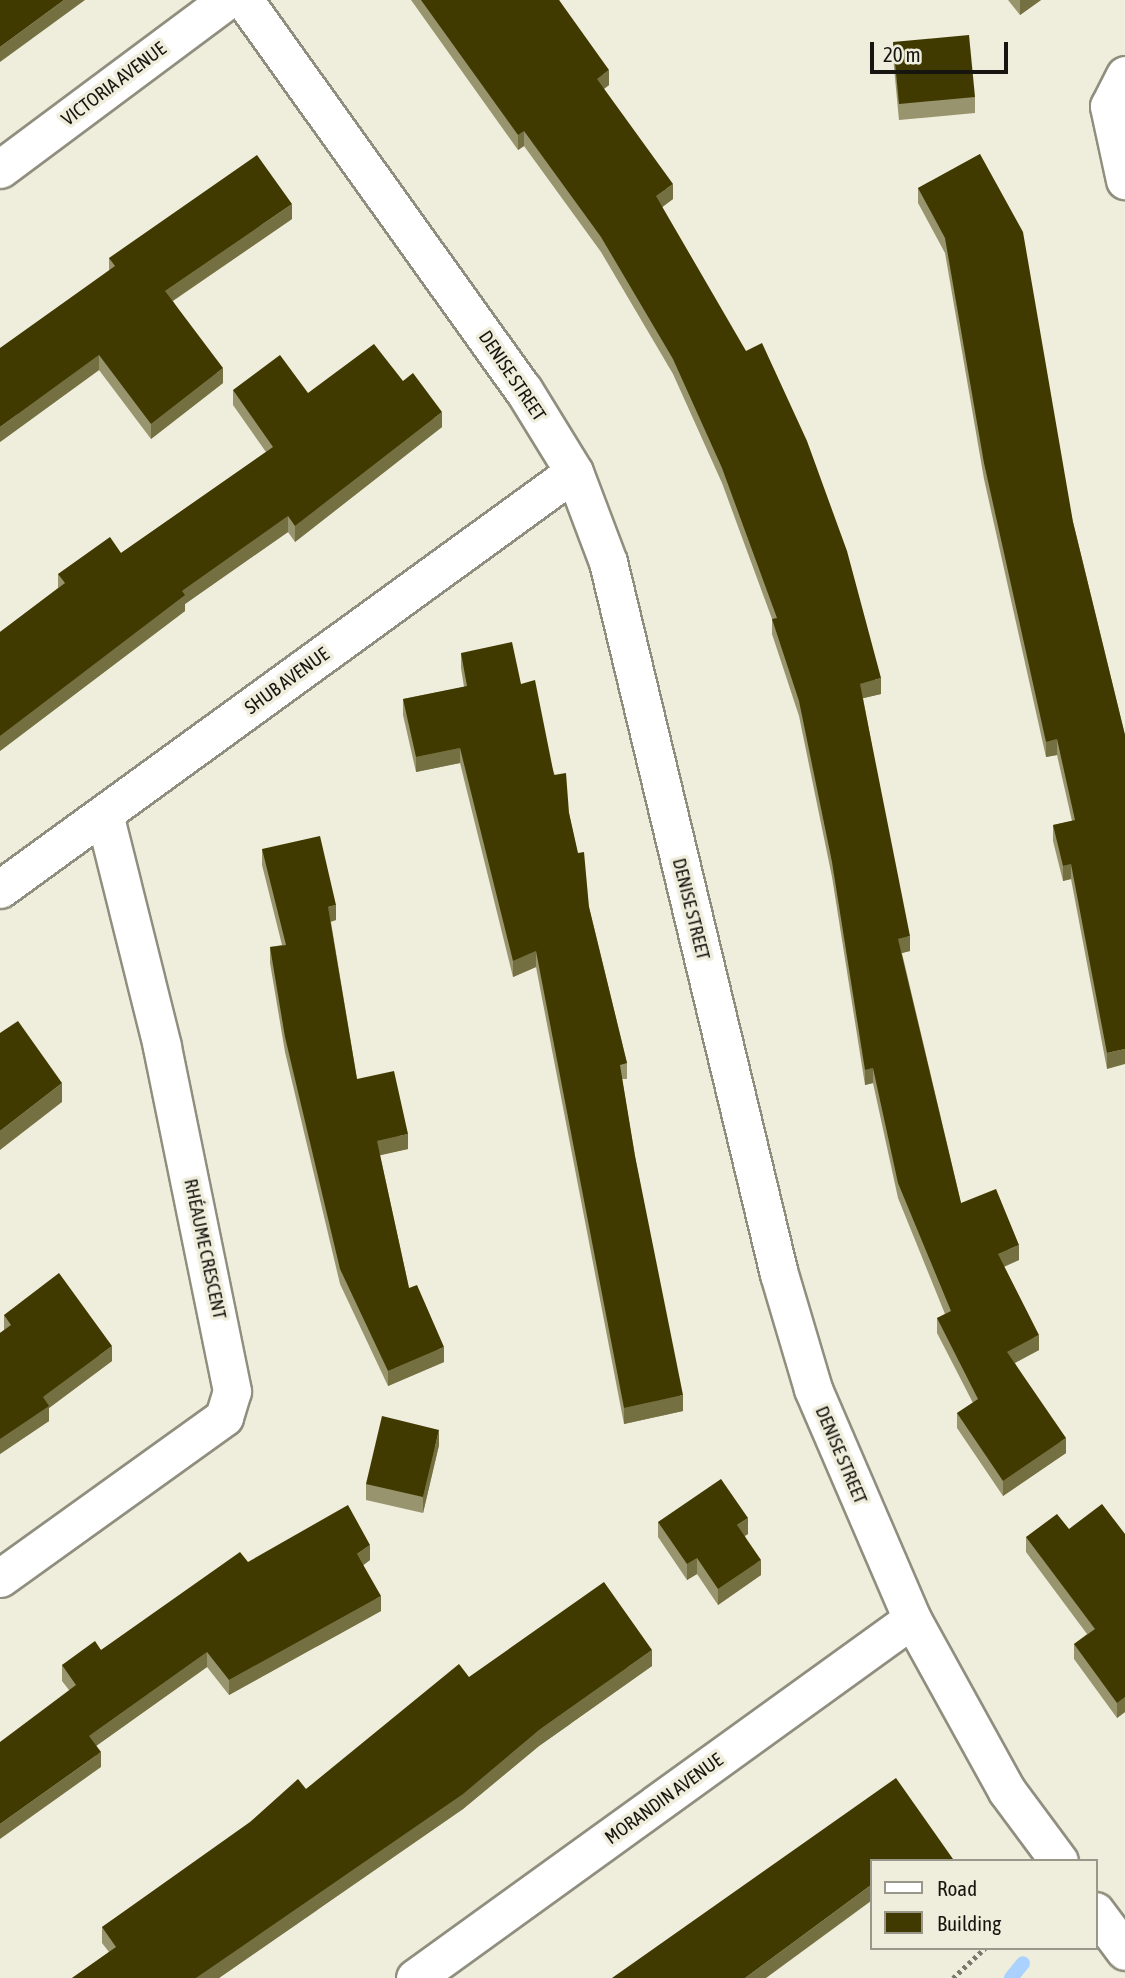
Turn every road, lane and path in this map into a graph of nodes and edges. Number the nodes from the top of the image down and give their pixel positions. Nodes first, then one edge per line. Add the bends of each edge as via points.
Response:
1 (227, 0) edge
2 (244, 0) edge
3 (1125, 75) edge
4 (0, 169) edge
5 (1125, 180) edge
6 (574, 472) junction
7 (104, 814) junction
8 (0, 889) edge
9 (0, 1578) edge
10 (912, 1619) junction
11 (1058, 1859) edge
12 (1097, 1914) edge
13 (983, 1950) edge
14 (1125, 1951) edge
15 (415, 1978) edge
16 (953, 1978) edge

1 - 4 street, VICTORIA AVENUE
2 - 6 street, DENISE STREET via 523,389
3 - 5 street via 1109,106
6 - 7 street, SHUB AVENUE
6 - 10 street, DENISE STREET via 608,562 786,1300 813,1389
7 - 8 street, SHUB AVENUE
7 - 9 street, RHÉAUME CRESCENT via 162,1046 232,1391 224,1417
10 - 11 street, DENISE STREET via 1007,1791
10 - 15 street, MORANDIN AVENUE
12 - 14 street
13 - 16 path

